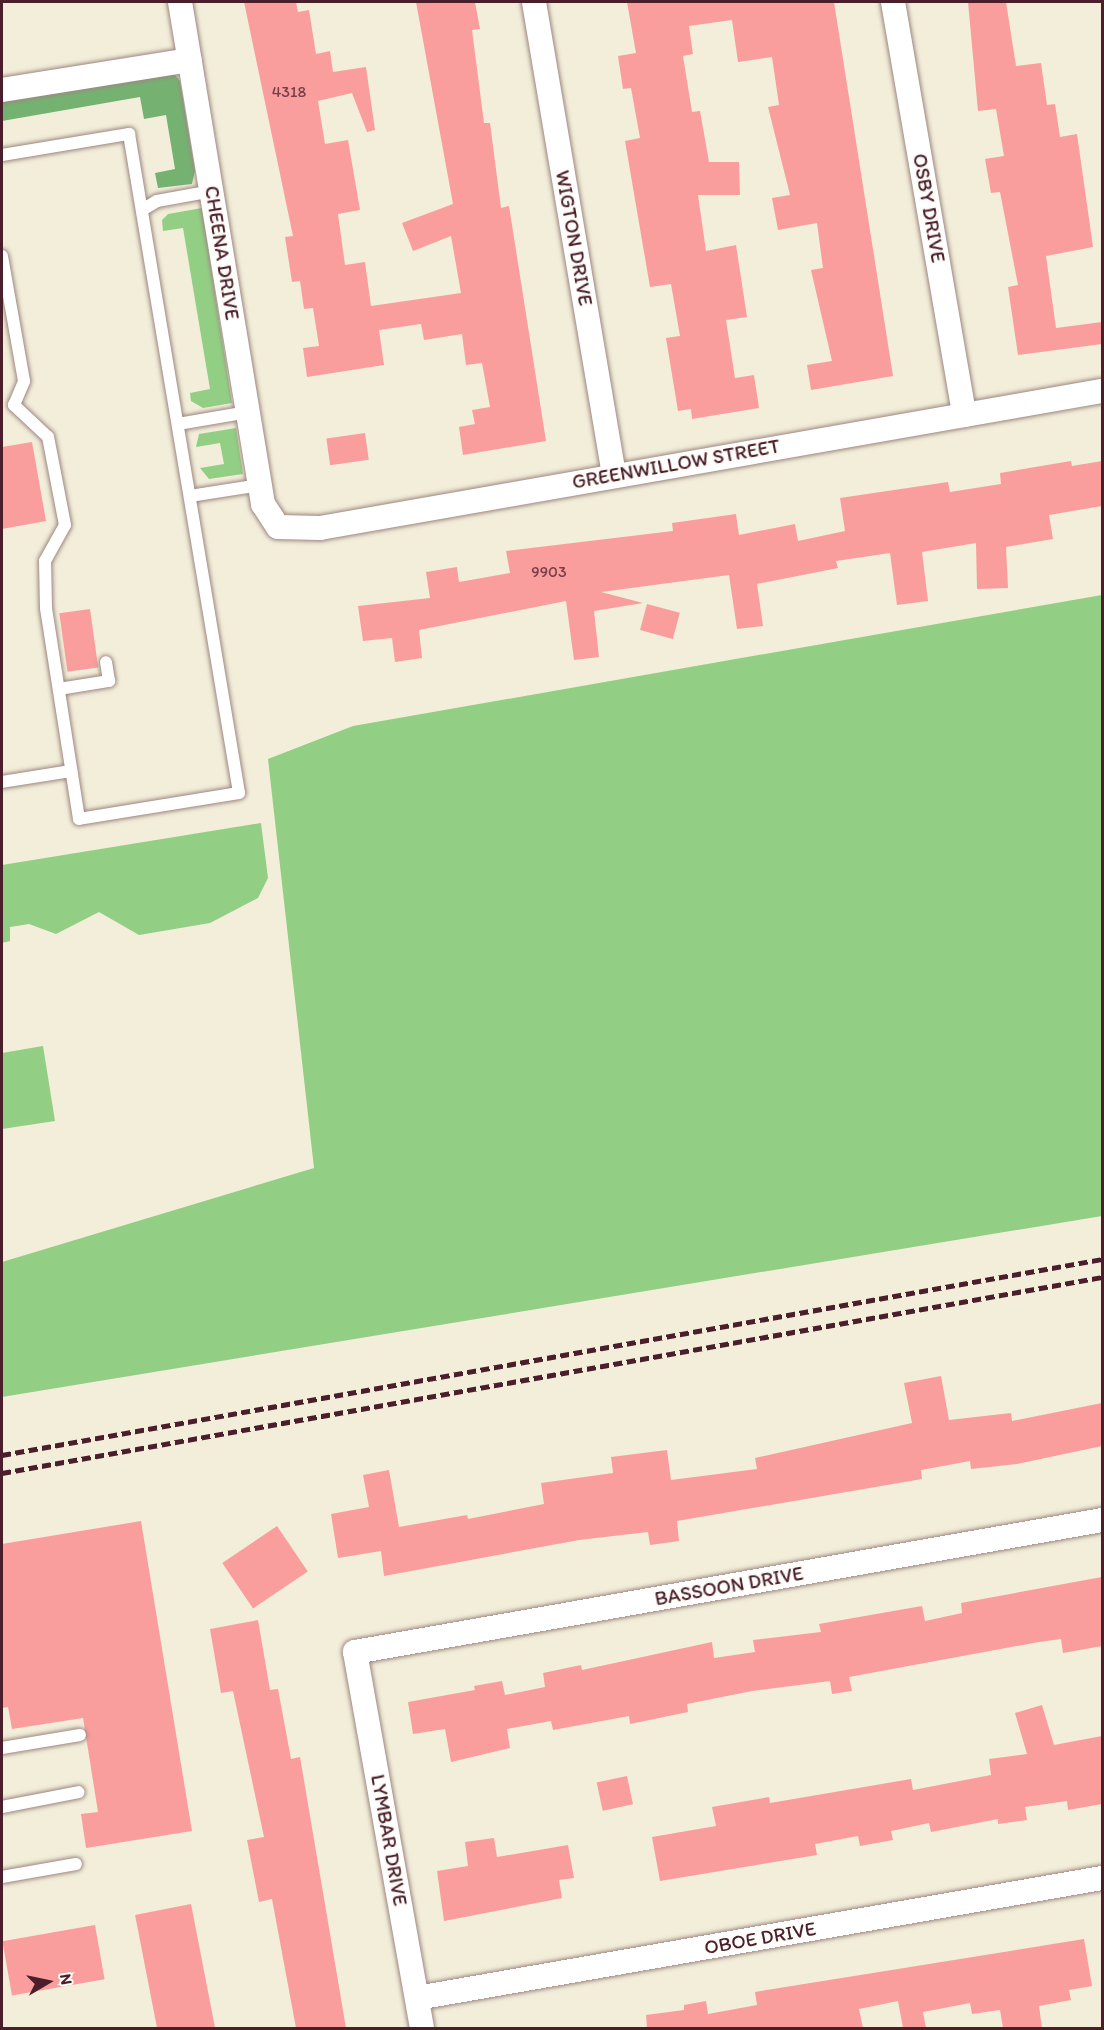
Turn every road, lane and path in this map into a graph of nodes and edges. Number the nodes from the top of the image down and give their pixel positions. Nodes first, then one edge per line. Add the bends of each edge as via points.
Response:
1 (180, 2) edge
2 (534, 2) edge
3 (893, 2) edge
4 (190, 60) junction
5 (2, 90) edge
6 (2, 155) edge
7 (212, 192) junction
8 (142, 210) junction
9 (2, 256) edge
10 (1102, 391) edge
11 (248, 412) junction
12 (964, 414) junction
13 (178, 424) junction
14 (614, 475) junction
15 (261, 494) junction
16 (190, 496) junction
17 (106, 662) dead end
18 (58, 689) junction
19 (71, 771) junction
20 (2, 782) edge
21 (1102, 1520) edge
22 (355, 1652) joint
23 (80, 1735) dead end
24 (2, 1748) edge
25 (79, 1792) dead end
26 (2, 1807) edge
27 (76, 1864) dead end
28 (2, 1877) edge
29 (1102, 1878) edge
30 (417, 1998) junction
31 (422, 2028) edge

1 - 4 street, CHEENA DRIVE
2 - 14 street, WIGTON DRIVE
3 - 12 street, OSBY DRIVE
4 - 5 street
4 - 7 street, CHEENA DRIVE
6 - 8 lane via 129,134
7 - 8 lane via 157,201
7 - 11 street, CHEENA DRIVE
8 - 13 lane
9 - 18 lane via 24,381 14,405 48,437 64,525 45,561 46,608
10 - 12 street, GREENWILLOW STREET
11 - 13 lane
11 - 15 street, CHEENA DRIVE
12 - 14 street, GREENWILLOW STREET
13 - 16 lane
14 - 15 street, GREENWILLOW STREET via 299,531 278,527
15 - 16 lane
16 - 19 lane via 239,793 79,819
17 - 18 lane via 109,681
18 - 19 lane
19 - 20 lane
21 - 22 street, BASSOON DRIVE
22 - 30 street, LYMBAR DRIVE
23 - 24 lane
25 - 26 lane
27 - 28 lane
29 - 30 street, OBOE DRIVE
30 - 31 street, LYMBAR DRIVE

